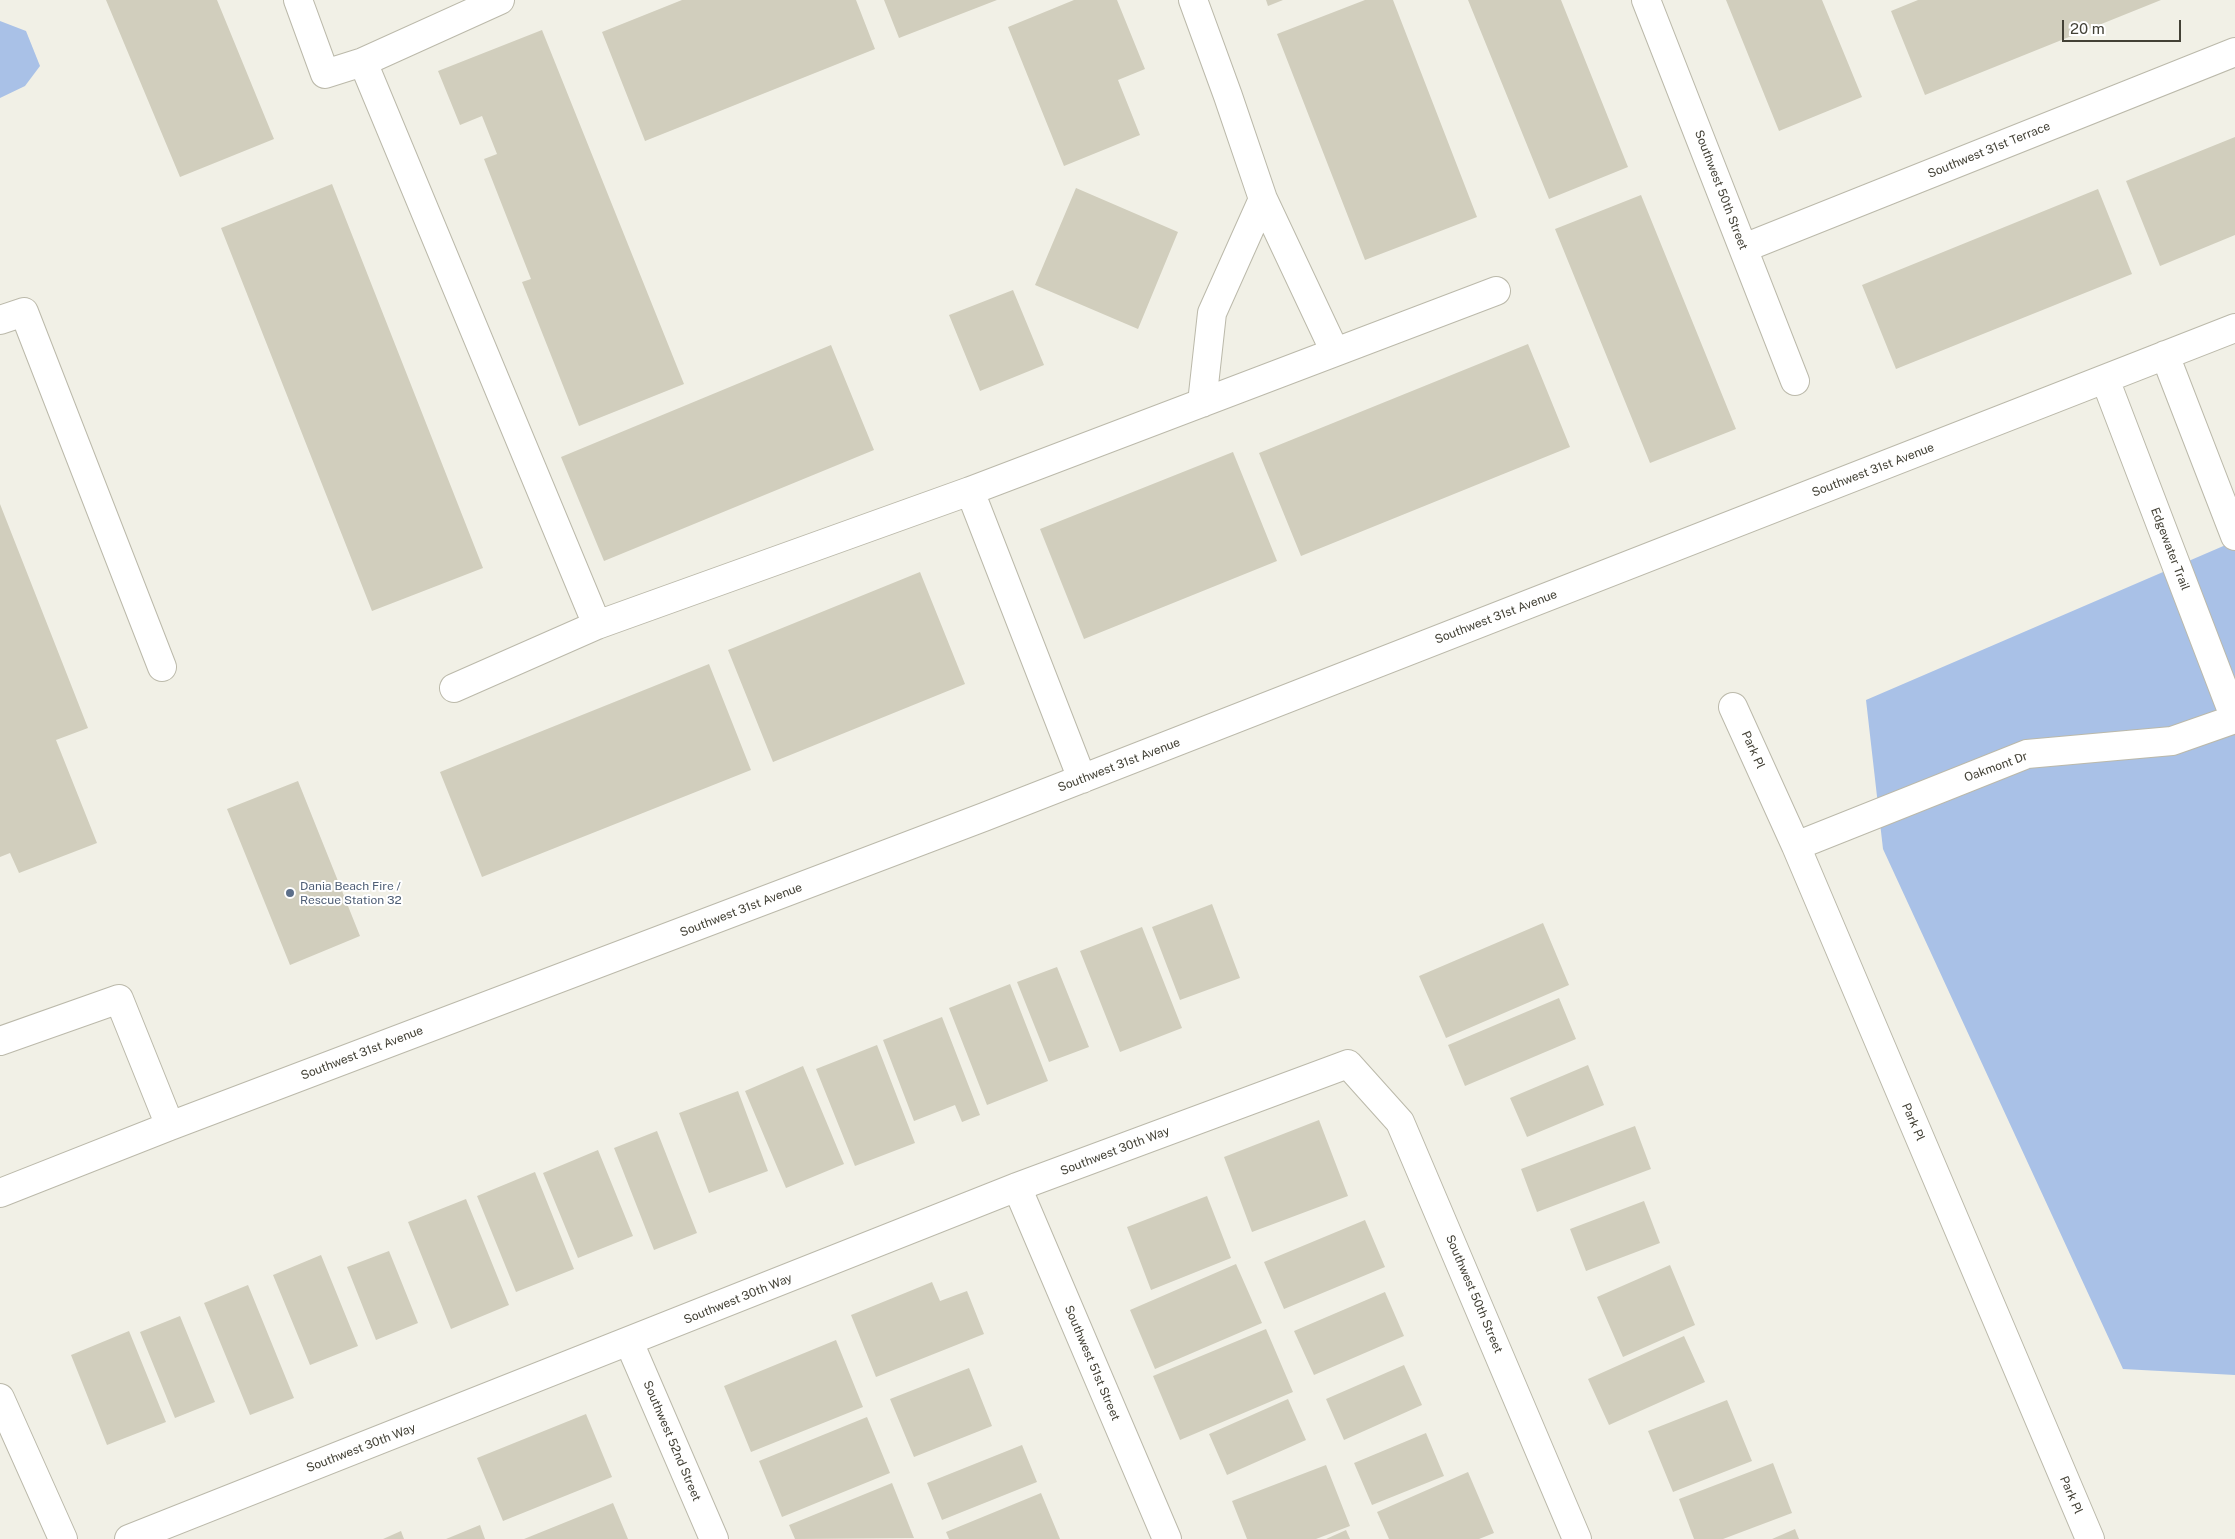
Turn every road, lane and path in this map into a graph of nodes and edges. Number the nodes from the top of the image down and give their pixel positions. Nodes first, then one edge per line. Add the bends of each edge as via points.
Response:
1 (298, 0) edge
2 (500, 0) edge
3 (1193, 0) edge
4 (1646, 0) edge
5 (2235, 52) edge
6 (363, 62) junction
7 (1263, 199) junction
8 (1744, 248) junction
9 (1496, 291) dead end
10 (0, 320) edge
11 (2235, 328) edge
12 (1335, 352) junction
13 (2165, 356) junction
14 (2105, 379) junction
15 (1795, 381) dead end
16 (1202, 403) junction
17 (970, 491) junction
18 (2235, 536) edge
19 (598, 625) junction
20 (162, 666) dead end
21 (454, 688) dead end
22 (1733, 707) dead end
23 (2235, 719) edge
24 (1082, 779) junction
25 (1796, 846) junction
26 (0, 1041) edge
27 (1348, 1064) joint
28 (170, 1126) junction
29 (1017, 1187) junction
30 (0, 1194) edge
31 (629, 1342) junction
32 (0, 1398) edge
33 (63, 1539) edge
34 (130, 1539) edge
35 (714, 1539) edge
36 (1167, 1539) edge
37 (1577, 1539) edge
38 (2090, 1539) edge

1 - 6 street via 326,74
2 - 6 street
3 - 7 street
4 - 8 street, Southwest 50th Street
5 - 8 street, Southwest 31st Terrace
6 - 19 street
7 - 12 street
7 - 16 street via 1212,313
8 - 15 street, Southwest 50th Street
9 - 12 street
10 - 20 street via 24,312
11 - 13 street, Southwest 31st Avenue
12 - 16 street
13 - 14 street, Southwest 31st Avenue
13 - 18 street
14 - 23 street, Edgewater Trail
14 - 24 street, Southwest 31st Avenue
16 - 17 street
17 - 19 street
17 - 24 street
19 - 21 street
22 - 25 street, Park Pl
23 - 25 street, Oakmont Dr via 2172,741 2027,754
24 - 28 street, Southwest 31st Avenue
25 - 38 street, Park Pl
26 - 28 street via 119,999
27 - 29 street, Southwest 30th Way
27 - 37 street, Southwest 50th Street via 1400,1122
28 - 30 street, Southwest 31st Avenue
29 - 31 street, Southwest 30th Way
29 - 36 street, Southwest 51st Street
31 - 34 street, Southwest 30th Way
31 - 35 street, Southwest 52nd Street
32 - 33 street

